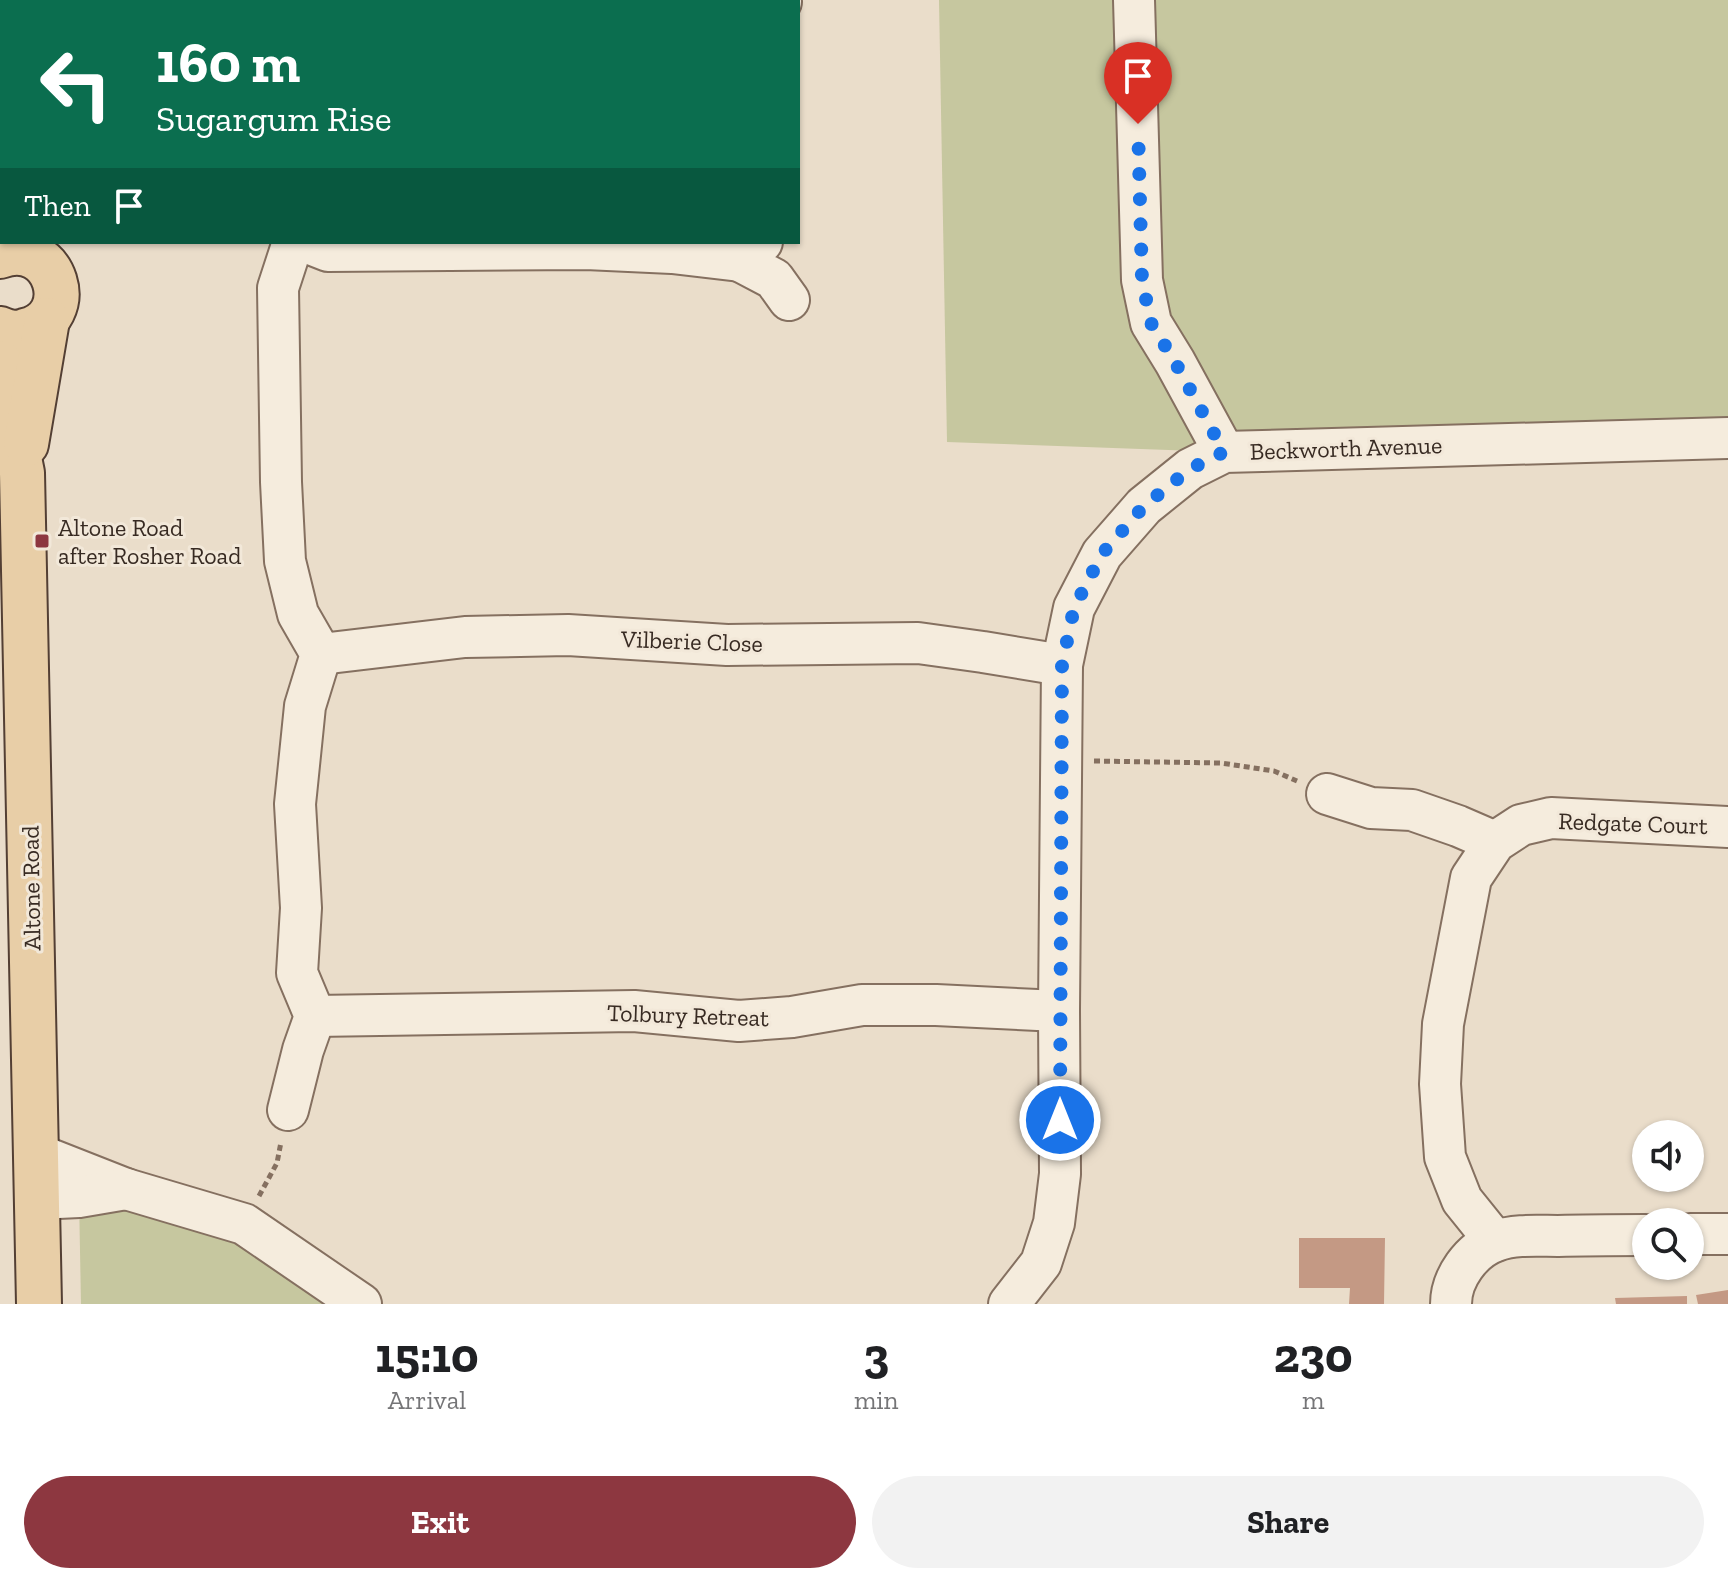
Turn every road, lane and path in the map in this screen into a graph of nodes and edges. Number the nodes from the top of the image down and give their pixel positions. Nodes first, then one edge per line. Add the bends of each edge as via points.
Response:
1 (1134, 0) edge
2 (292, 244) edge
3 (310, 244) edge
4 (751, 251) edge
5 (43, 253) edge
6 (0, 256) edge
7 (789, 300) dead end
8 (47, 320) junction
9 (0, 329) edge
10 (0, 363) edge
11 (1728, 438) edge
12 (1224, 452) junction
13 (22, 473) junction
14 (321, 654) junction
15 (1062, 665) junction
16 (1061, 761) junction
17 (1327, 794) joint
18 (1728, 827) edge
19 (1495, 842) junction
20 (1059, 1011) junction
21 (315, 1016) junction
22 (288, 1110) joint
23 (37, 1154) junction
24 (126, 1189) junction
25 (37, 1199) junction
26 (244, 1224) junction
27 (1704, 1234) edge
28 (1728, 1234) edge
29 (1632, 1235) edge
30 (1495, 1241) junction
31 (39, 1304) edge
32 (361, 1304) edge
33 (1009, 1304) edge
34 (1451, 1304) edge

1 - 12 street via 1142,280 1151,323
2 - 14 street via 278,288 285,561 298,614
3 - 4 street via 328,251
4 - 7 street
5 - 6 main road
5 - 8 main road, Altone Road via 57,292
8 - 9 main road via 20,333
8 - 13 main road, Altone Road
10 - 13 main road, Altone Road
11 - 12 street, Beckworth Avenue
12 - 15 street, Beckworth Avenue via 1190,469 1144,506 1102,554 1074,608
13 - 23 main road, Altone Road
14 - 15 street, Vilberie Close via 465,637 568,635 727,645 918,643
14 - 21 street via 305,706 295,804 301,908 297,973
15 - 16 street, Beckworth Avenue
16 - 17 path via 1221,763 1274,771
16 - 20 street, Beckworth Avenue
17 - 19 street via 1371,808 1412,810
18 - 19 street, Redgate Court via 1551,818 1521,825
19 - 30 street, Redgate Court via 1471,878 1443,1024 1440,1084 1445,1157 1462,1200
20 - 21 street, Tolbury Retreat via 862,1005 739,1021 634,1011
20 - 33 street, Beckworth Avenue via 1060,1174 1054,1223 1041,1263
21 - 22 street
22 - 26 path via 277,1163
23 - 24 street
23 - 25 main road, Altone Road
24 - 25 street
24 - 26 street
25 - 31 main road, Altone Road
26 - 32 street
27 - 28 street
29 - 30 street
30 - 34 street via 1467,1262

